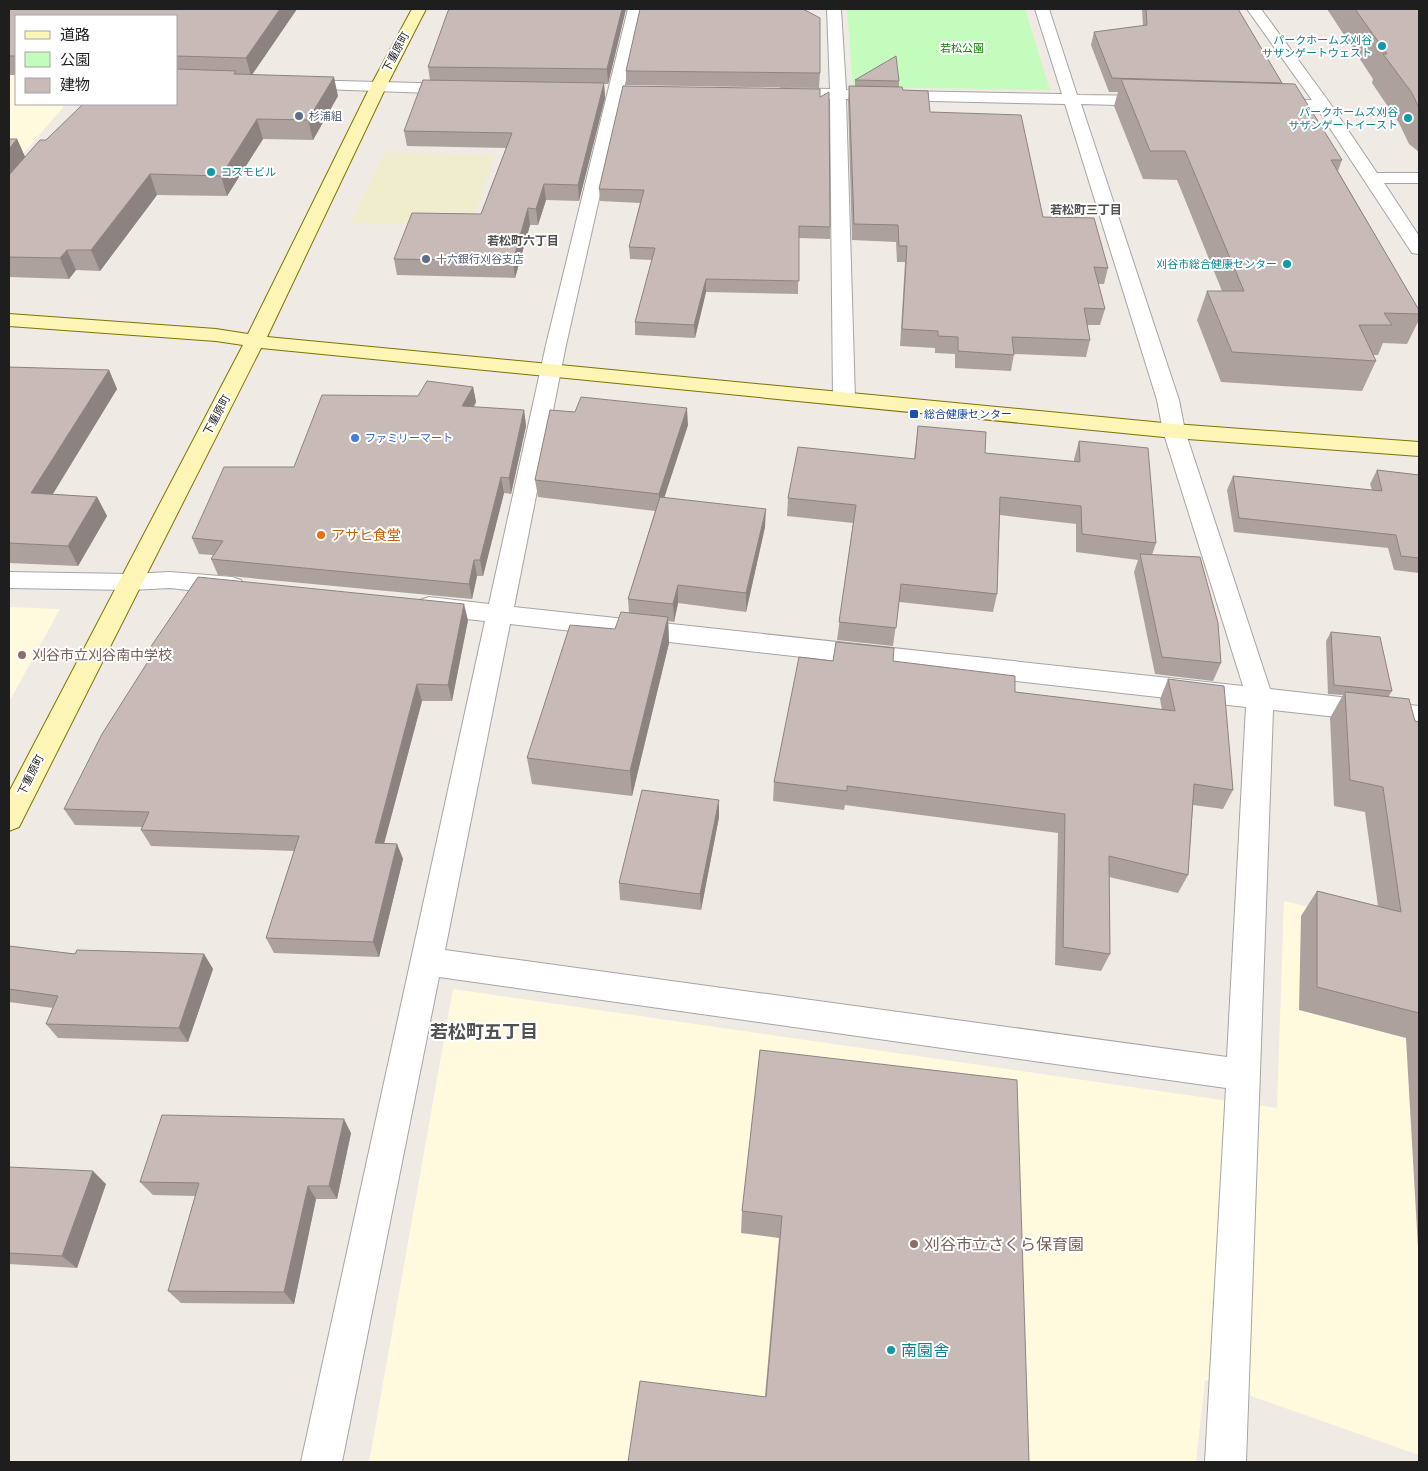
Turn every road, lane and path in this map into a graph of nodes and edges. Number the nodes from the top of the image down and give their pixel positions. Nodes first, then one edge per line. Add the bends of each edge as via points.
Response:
1 (419, 9) edge
2 (635, 9) edge
3 (834, 9) edge
4 (1042, 9) edge
5 (1254, 9) edge
6 (283, 85) edge
7 (378, 87) junction
8 (473, 89) edge
9 (770, 93) edge
10 (838, 94) junction
11 (1071, 98) junction
12 (1168, 101) edge
13 (1255, 103) edge
14 (1323, 105) junction
15 (1372, 178) junction
16 (1419, 178) edge
17 (1419, 249) edge
18 (9, 320) edge
19 (255, 342) junction
20 (551, 371) junction
21 (844, 399) junction
22 (1174, 431) junction
23 (1419, 450) edge
24 (9, 580) edge
25 (130, 582) junction
26 (257, 589) edge
27 (403, 604) edge
28 (500, 613) junction
29 (1260, 699) junction
30 (1419, 716) edge
31 (9, 819) edge
32 (426, 961) junction
33 (1243, 1075) junction
34 (321, 1462) edge
35 (1226, 1462) edge

1 - 7 street, 下重原町
2 - 20 street
3 - 10 street
4 - 11 street
5 - 14 street
6 - 7 street
7 - 8 street
7 - 19 street, 下重原町
9 - 10 street
10 - 11 street
10 - 21 street
11 - 12 street
11 - 22 street via 1168,400
13 - 14 street
14 - 15 street
15 - 16 street
15 - 17 street
18 - 19 street via 216,335
19 - 20 street
19 - 25 street, 下重原町
20 - 21 street
20 - 28 street
21 - 22 street
22 - 23 street
22 - 29 street
24 - 25 street
25 - 26 street via 170,580
25 - 31 street, 下重原町
27 - 28 street
28 - 29 street
28 - 32 street
29 - 30 street
29 - 33 street
32 - 33 street
32 - 34 street
33 - 35 street

